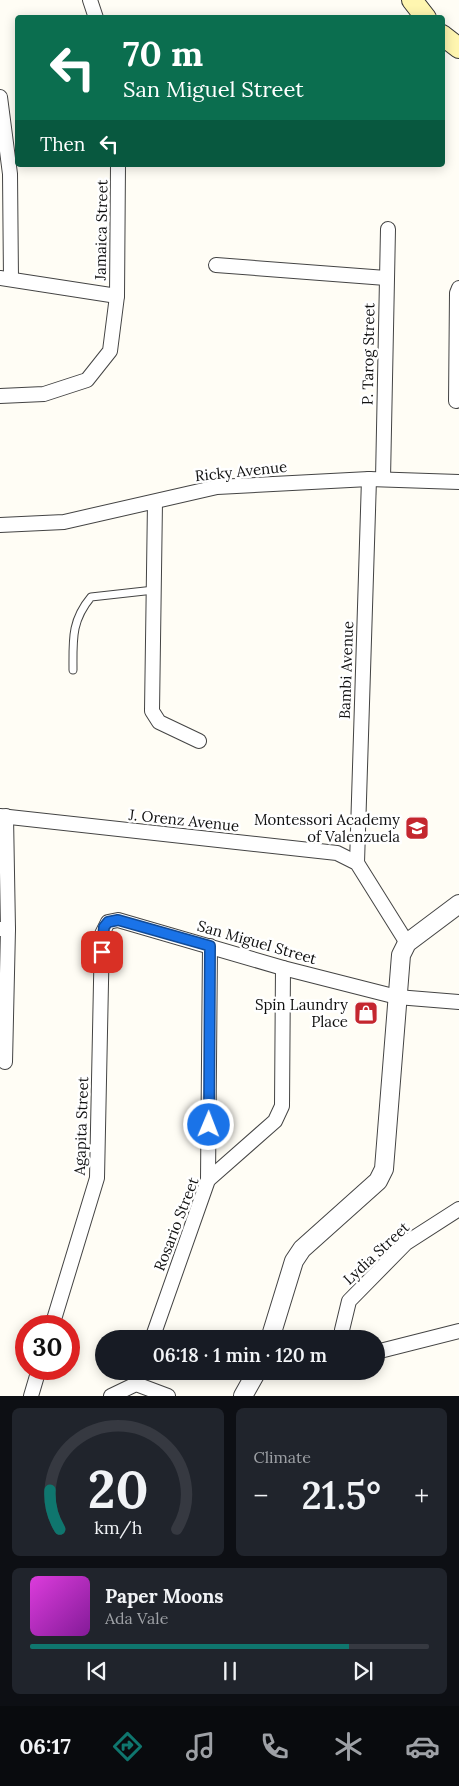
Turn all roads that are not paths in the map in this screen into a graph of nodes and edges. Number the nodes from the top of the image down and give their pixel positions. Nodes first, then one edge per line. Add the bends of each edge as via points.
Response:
1 (90, 0) edge
2 (412, 0) edge
3 (95, 15) edge
4 (424, 15) edge
5 (445, 37) edge
6 (459, 48) edge
7 (0, 97) edge
8 (118, 167) edge
9 (388, 229) dead end
10 (216, 265) dead end
11 (386, 278) junction
12 (5, 279) edge
13 (459, 288) edge
14 (117, 296) junction
15 (0, 396) edge
16 (456, 402) dead end
17 (376, 479) junction
18 (459, 482) edge
19 (155, 502) junction
20 (0, 525) edge
21 (154, 590) junction
22 (72, 670) dead end
23 (199, 740) dead end
24 (3, 816) edge
25 (357, 863) junction
26 (459, 904) edge
27 (108, 922) joint
28 (4, 929) edge
29 (407, 943) junction
30 (210, 946) junction
31 (283, 968) junction
32 (397, 997) junction
33 (459, 1002) edge
34 (5, 1062) dead end
35 (208, 1180) junction
36 (459, 1209) edge
37 (55, 1315) edge
38 (155, 1330) edge
39 (273, 1330) edge
40 (342, 1330) edge
41 (459, 1331) edge
42 (385, 1350) edge
43 (36, 1380) edge
44 (135, 1380) edge
45 (141, 1380) edge
46 (252, 1380) edge
47 (31, 1396) edge
48 (111, 1396) edge
49 (168, 1396) edge
50 (243, 1396) edge

1 - 3 street
2 - 4 main road
5 - 6 main road
7 - 12 street via 10,174
8 - 14 street, Jamaica Street
9 - 11 street, P. Tarog Street
10 - 11 street
11 - 17 street, P. Tarog Street
12 - 14 street, Jamaica Street
13 - 16 street
14 - 15 street, Jamaica Street via 110,351 87,380 44,394
17 - 18 street, Ricky Avenue
17 - 19 street, Ricky Avenue via 217,487
17 - 25 street, Bambi Avenue
19 - 20 street, Ricky Avenue via 64,522
19 - 21 street
21 - 22 lane via 91,597 81,609 73,631
21 - 23 street via 152,711 159,722
24 - 25 street, J. Orenz Avenue via 337,853
24 - 28 street
25 - 29 street
26 - 29 street
27 - 30 street, San Miguel Street via 118,920
27 - 37 street, Agapita Street via 102,934 97,1178
28 - 34 street
29 - 32 street via 401,955
30 - 31 street, San Miguel Street
30 - 35 street
31 - 32 street, San Miguel Street
31 - 35 street, Rosario Street via 280,1114
32 - 33 street, San Miguel Street
32 - 39 street via 384,1169 378,1180 294,1261
35 - 38 street, Rosario Street
36 - 40 street, Lydia Street via 406,1243 349,1301
41 - 42 street
43 - 47 street
44 - 48 street
45 - 49 street
46 - 50 street

